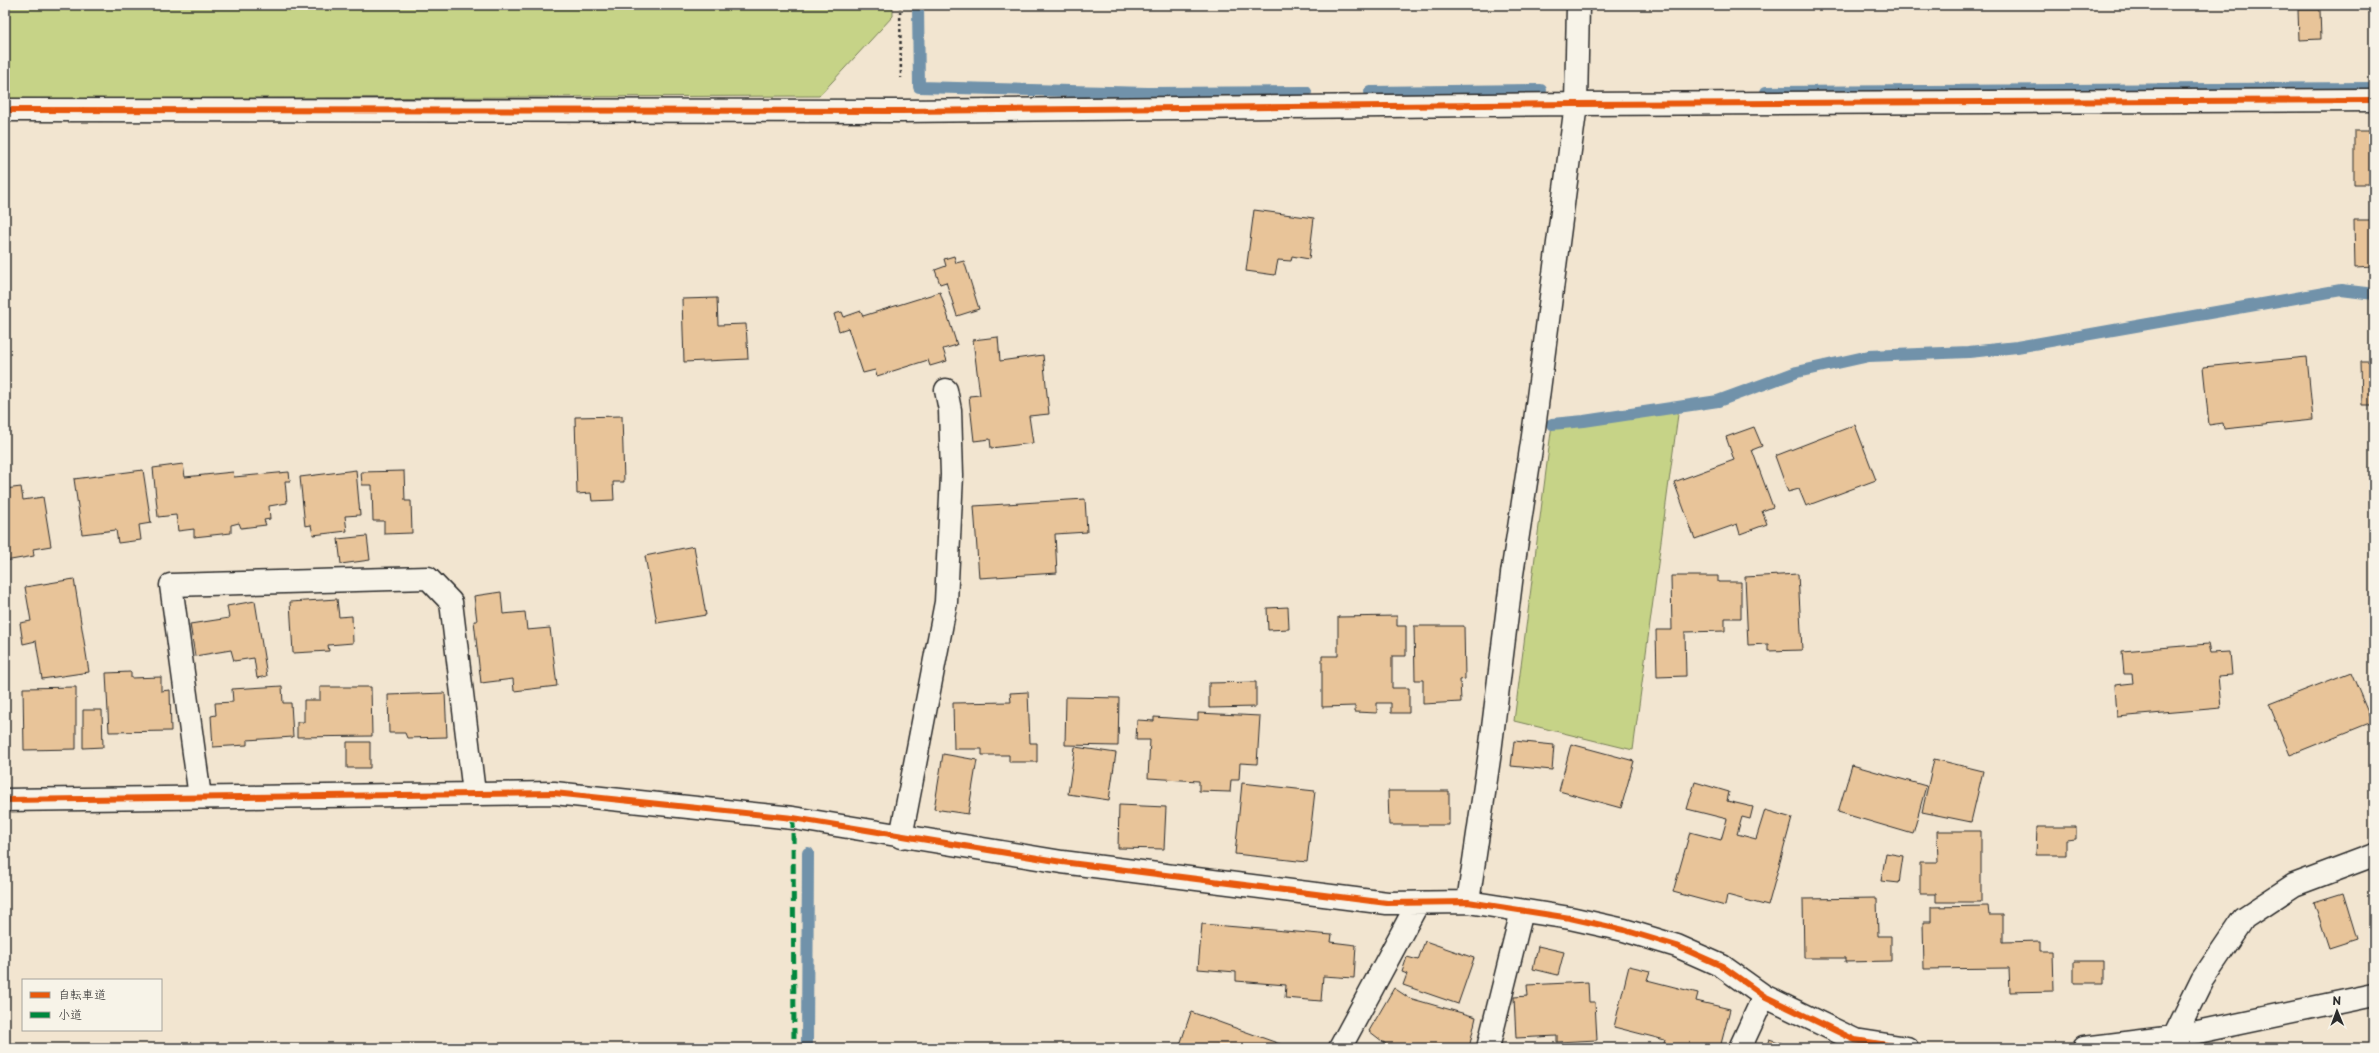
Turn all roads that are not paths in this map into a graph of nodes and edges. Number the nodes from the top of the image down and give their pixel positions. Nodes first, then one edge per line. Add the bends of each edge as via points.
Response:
1 (1578, 5) edge
2 (2374, 100) edge
3 (1576, 104) junction
4 (5, 110) edge
5 (946, 390) dead end
6 (474, 793) junction
7 (200, 798) junction
8 (5, 800) edge
9 (901, 837) junction
10 (2374, 855) edge
11 (1468, 902) junction
12 (1418, 903) junction
13 (1522, 911) junction
14 (2374, 995) edge
15 (1764, 996) junction
16 (2174, 1037) junction
17 (1340, 1048) edge
18 (1488, 1048) edge
19 (1740, 1048) edge
20 (1907, 1048) edge
21 (2084, 1048) edge

1 - 3 street
2 - 3 street
3 - 4 street via 902,111
3 - 11 street
5 - 9 street via 950,410 952,475 946,602
6 - 7 street
6 - 7 street via 451,602 428,578 171,585
6 - 9 street via 554,793 793,818
7 - 8 street
9 - 12 street via 1062,862 1372,901
10 - 16 street via 2294,886 2244,918 2202,980
11 - 12 street
11 - 13 street
12 - 17 street
13 - 15 street via 1624,930 1677,946 1722,966
13 - 18 street
14 - 16 street
15 - 19 street
15 - 20 street via 1855,1040
16 - 21 street

